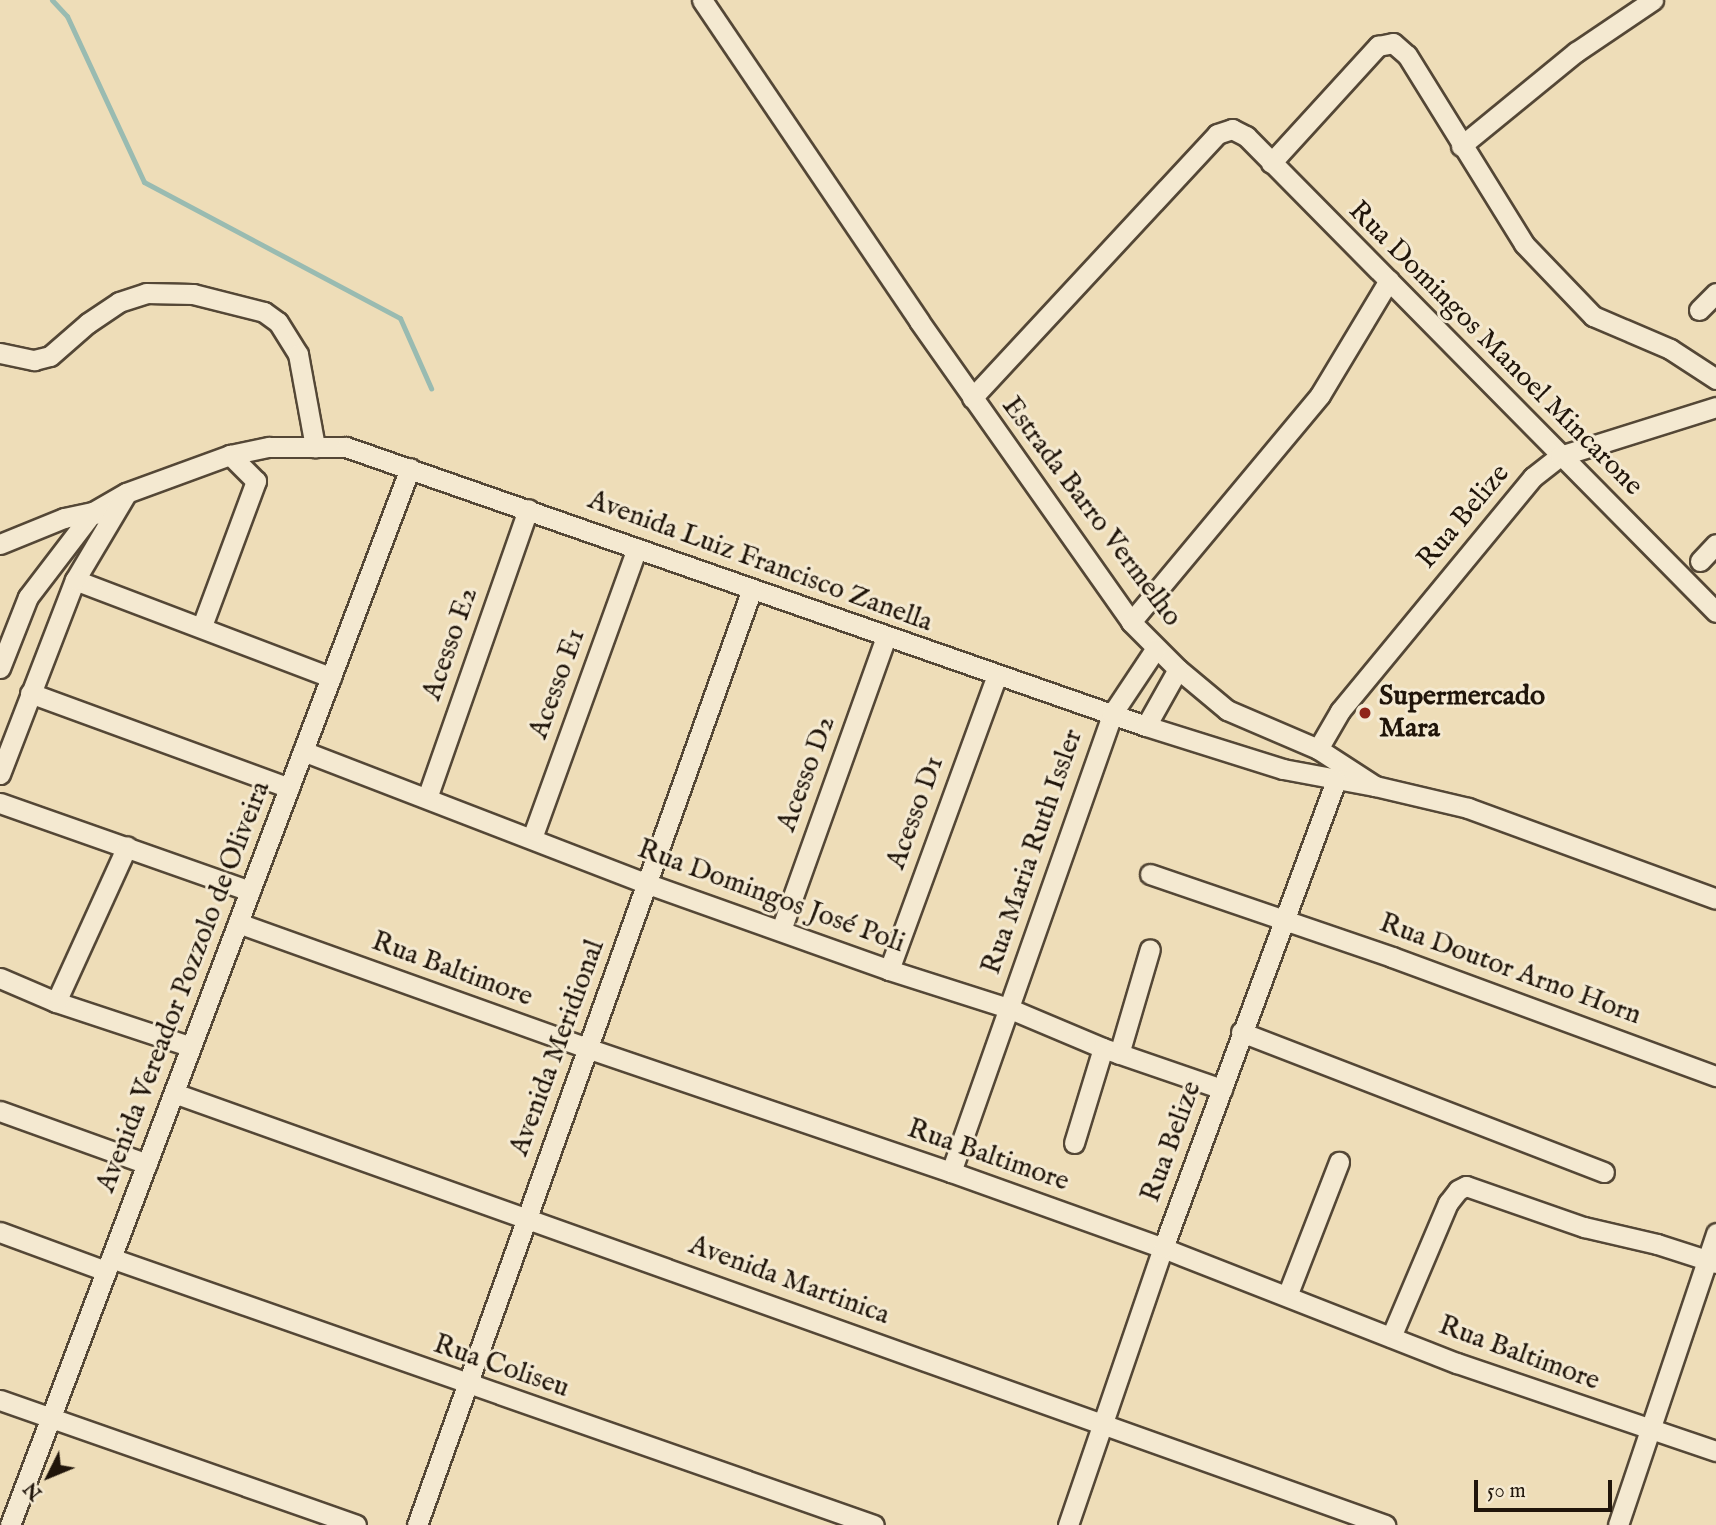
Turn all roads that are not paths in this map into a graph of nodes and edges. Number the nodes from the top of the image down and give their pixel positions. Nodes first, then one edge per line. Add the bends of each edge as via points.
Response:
1 (702, 0) edge
2 (1653, 0) edge
3 (1461, 146) junction
4 (1271, 163) junction
5 (1389, 280) junction
6 (1716, 293) edge
7 (1699, 310) dead end
8 (0, 353) edge
9 (1716, 379) edge
10 (972, 398) junction
11 (1716, 407) edge
12 (315, 447) junction
13 (230, 455) junction
14 (1560, 457) junction
15 (410, 468) junction
16 (528, 509) junction
17 (101, 517) junction
18 (0, 544) edge
19 (1716, 544) edge
20 (637, 548) junction
21 (1700, 561) dead end
22 (75, 580) junction
23 (752, 589) junction
24 (1716, 612) edge
25 (1131, 622) junction
26 (202, 626) junction
27 (887, 637) junction
28 (1156, 648) junction
29 (0, 668) edge
30 (1178, 669) junction
31 (996, 675) junction
32 (331, 677) junction
33 (30, 693) junction
34 (1112, 714) junction
35 (1146, 726) junction
36 (1318, 749) junction
37 (303, 751) junction
38 (0, 774) edge
39 (1336, 780) junction
40 (1375, 786) junction
41 (289, 788) junction
42 (427, 798) junction
43 (0, 803) edge
44 (532, 838) junction
45 (127, 846) junction
46 (1150, 874) dead end
47 (648, 884) junction
48 (250, 891) junction
49 (1716, 899) edge
50 (1283, 919) junction
51 (238, 923) junction
52 (780, 930) junction
53 (1150, 949) dead end
54 (889, 971) junction
55 (0, 978) edge
56 (56, 1002) junction
57 (1008, 1008) junction
58 (1241, 1032) junction
59 (189, 1046) junction
60 (587, 1048) junction
61 (1111, 1051) junction
62 (1716, 1076) edge
63 (1222, 1089) junction
64 (174, 1093) junction
65 (0, 1111) edge
66 (1074, 1143) dead end
67 (1339, 1162) dead end
68 (147, 1164) junction
69 (951, 1172) junction
70 (1604, 1172) dead end
71 (527, 1217) junction
72 (0, 1232) edge
73 (1716, 1233) edge
74 (1163, 1248) junction
75 (1711, 1261) edge
76 (109, 1264) junction
77 (1287, 1296) junction
78 (1391, 1337) junction
79 (467, 1385) junction
80 (0, 1400) edge
81 (51, 1418) junction
82 (1103, 1423) junction
83 (1650, 1430) junction
84 (1716, 1451) edge
85 (10, 1525) edge
86 (356, 1525) edge
87 (417, 1525) edge
88 (874, 1525) edge
89 (1068, 1525) edge
90 (1385, 1525) edge
91 (1618, 1525) edge

1 - 10 street, Estrada Barro Vermelho
2 - 3 street via 1576,52
3 - 4 street via 1406,55 1393,43 1378,46
3 - 9 street via 1524,244 1592,316 1670,349
4 - 5 street, Rua Domingos Manoel Mincarone
4 - 10 street, Rua Domingos Manoel Mincarone via 1247,136 1231,129 1217,134
5 - 14 street, Rua Domingos Manoel Mincarone
5 - 25 street via 1320,395
6 - 7 street
8 - 12 street via 34,360 50,356 119,302 146,293 192,294 264,312 278,322 298,354
10 - 25 street, Estrada Barro Vermelho
11 - 14 street, Rua Belize
12 - 13 street, Avenida Luiz Francisco Zanella via 269,447
12 - 15 street, Avenida Luiz Francisco Zanella via 346,447
13 - 17 street, Avenida Luiz Francisco Zanella via 126,493
13 - 26 street via 256,481
14 - 24 street, Rua Domingos Manoel Mincarone
14 - 36 street, Rua Belize via 1533,477 1340,711
15 - 16 street, Avenida Luiz Francisco Zanella
15 - 32 street, Avenida Vereador Pozzolo de Oliveira
16 - 20 street, Avenida Luiz Francisco Zanella
16 - 42 street, Acesso E2
17 - 18 street via 64,518
17 - 22 street, Avenida Luiz Francisco Zanella
17 - 29 street, Avenida Luiz Francisco Zanella via 28,597
19 - 21 street
20 - 23 street, Avenida Luiz Francisco Zanella
20 - 44 street, Acesso E1
22 - 26 street
22 - 33 street, Avenida Luiz Francisco Zanella
23 - 27 street, Avenida Luiz Francisco Zanella
23 - 47 street, Avenida Meridional
25 - 28 street, Estrada Barro Vermelho
26 - 32 street
27 - 31 street, Avenida Luiz Francisco Zanella
27 - 52 street, Acesso D2
28 - 30 street, Estrada Barro Vermelho
28 - 34 street, Rua Maria Ruth Issler
30 - 35 street
30 - 36 street, Estrada Barro Vermelho via 1227,710
31 - 34 street, Avenida Luiz Francisco Zanella
31 - 54 street, Acesso D1
32 - 37 street, Avenida Vereador Pozzolo de Oliveira
33 - 38 street, Avenida Luiz Francisco Zanella
33 - 41 street
34 - 35 street, Avenida Luiz Francisco Zanella
34 - 57 street, Rua Maria Ruth Issler
35 - 39 street, Avenida Luiz Francisco Zanella via 1283,769
36 - 40 street, Estrada Barro Vermelho
37 - 41 street, Avenida Vereador Pozzolo de Oliveira
37 - 42 street, Rua Domingos José Poli
39 - 40 street, Avenida Luiz Francisco Zanella
39 - 50 street, Rua Belize
40 - 49 street, Estrada Barro Vermelho via 1468,808
41 - 48 street, Avenida Vereador Pozzolo de Oliveira
42 - 44 street, Rua Domingos José Poli
43 - 45 street
44 - 47 street, Rua Domingos José Poli
45 - 48 street
45 - 56 street
46 - 50 street, Rua Doutor Arno Horn
47 - 52 street, Rua Domingos José Poli
47 - 60 street, Avenida Meridional
48 - 51 street, Avenida Vereador Pozzolo de Oliveira
50 - 58 street, Rua Belize
50 - 62 street, Rua Doutor Arno Horn
51 - 59 street, Avenida Vereador Pozzolo de Oliveira
51 - 60 street, Rua Baltimore
52 - 54 street, Rua Domingos José Poli
53 - 61 street
54 - 57 street, Rua Domingos José Poli
55 - 56 street
56 - 59 street
57 - 61 street, Rua Domingos José Poli
57 - 69 street, Rua Maria Ruth Issler
58 - 63 street, Rua Belize
58 - 70 street
59 - 64 street, Avenida Vereador Pozzolo de Oliveira
60 - 69 street, Rua Baltimore
60 - 71 street, Avenida Meridional
61 - 63 street, Rua Domingos José Poli
61 - 66 street
63 - 74 street, Rua Belize
64 - 68 street, Avenida Vereador Pozzolo de Oliveira
64 - 71 street, Avenida Martinica
65 - 68 street
67 - 77 street
68 - 76 street, Avenida Vereador Pozzolo de Oliveira
69 - 74 street, Rua Baltimore
71 - 79 street, Avenida Meridional
71 - 82 street, Avenida Martinica
72 - 76 street, Rua Coliseu
73 - 75 street
74 - 77 street, Rua Baltimore
74 - 82 street, Rua Belize
75 - 78 street via 1584,1227 1466,1186 1448,1203
75 - 83 street
76 - 79 street, Rua Coliseu
76 - 81 street, Avenida Vereador Pozzolo de Oliveira
77 - 78 street, Rua Baltimore
78 - 83 street, Rua Baltimore
79 - 87 street, Avenida Meridional
79 - 88 street, Rua Coliseu
80 - 81 street
81 - 85 street, Avenida Vereador Pozzolo de Oliveira
81 - 86 street
82 - 89 street, Rua Belize
82 - 90 street, Avenida Martinica
83 - 84 street, Rua Baltimore
83 - 91 street

